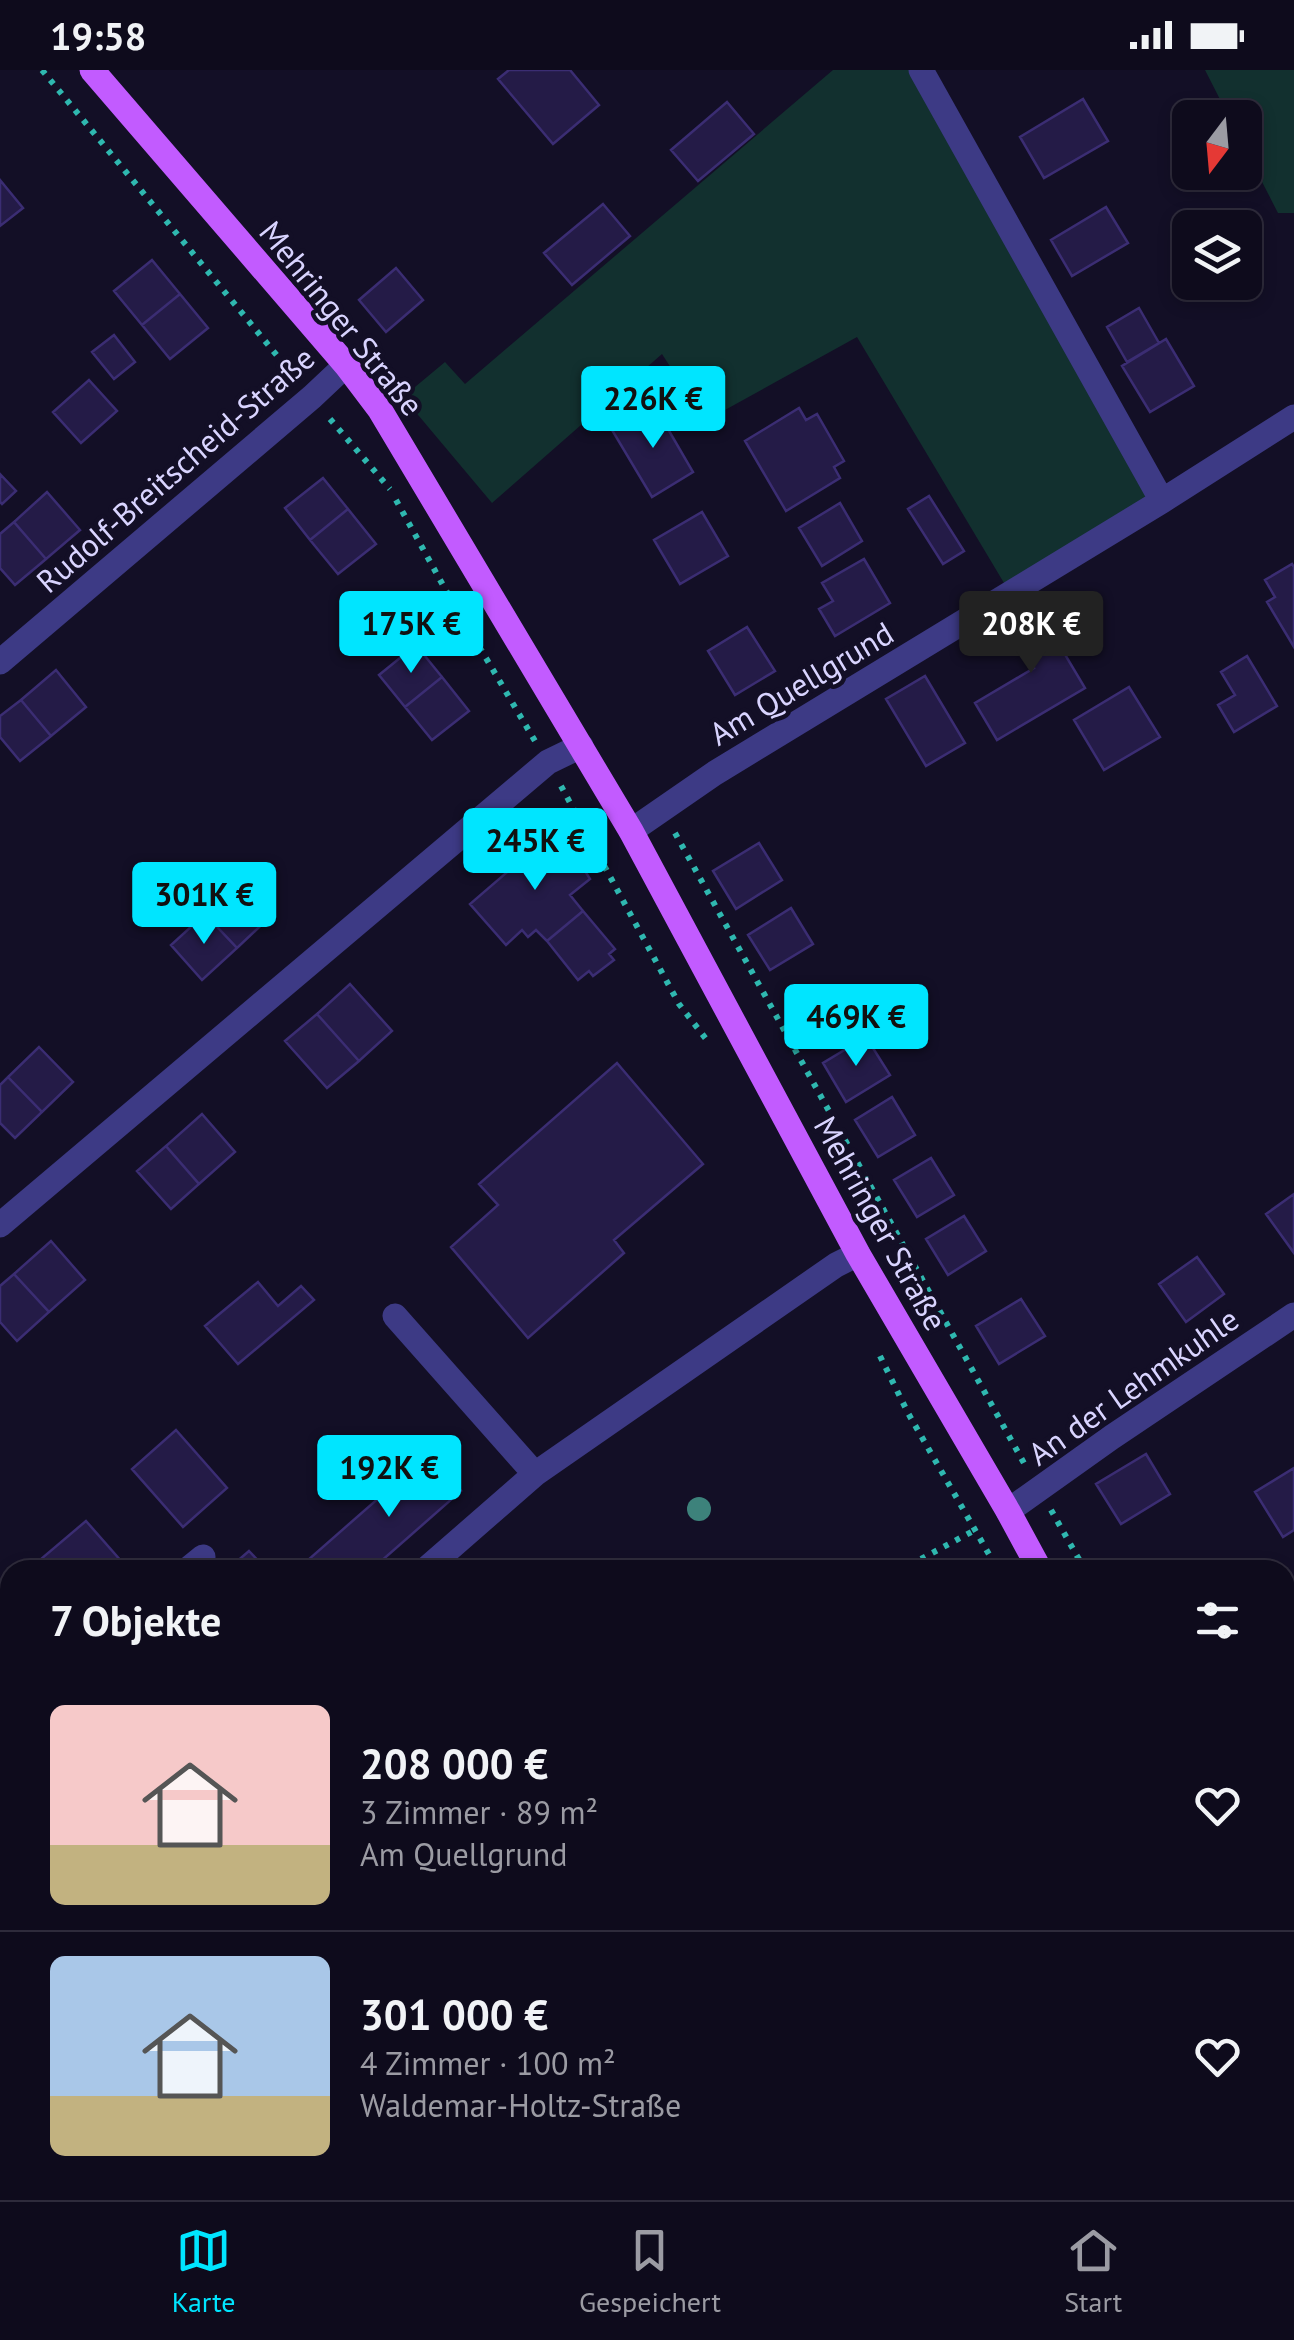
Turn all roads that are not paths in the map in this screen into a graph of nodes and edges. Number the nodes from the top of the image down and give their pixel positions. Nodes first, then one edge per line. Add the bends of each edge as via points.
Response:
1 (92, 70) edge
2 (921, 70) edge
3 (346, 365) junction
4 (1294, 417) edge
5 (1162, 500) junction
6 (0, 662) edge
7 (581, 746) junction
8 (631, 831) junction
9 (0, 1225) edge
10 (858, 1254) junction
11 (1294, 1315) edge
12 (395, 1316) dead end
13 (536, 1474) junction
14 (1008, 1511) junction
15 (437, 1560) edge
16 (1035, 1560) edge

1 - 3 main road, Mehringer Straße
2 - 5 street
3 - 6 street, Rudolf-Breitscheid-Straße
3 - 7 main road, Mehringer Straße via 380,410
4 - 5 street, Am Quellgrund
5 - 8 street, Am Quellgrund
7 - 8 main road, Mehringer Straße
7 - 9 street via 548,762
8 - 10 main road, Mehringer Straße
10 - 13 street
10 - 14 main road, Mehringer Straße
11 - 14 street, An der Lehmkuhle
12 - 13 street
13 - 15 street
14 - 16 main road, Mehringer Straße

